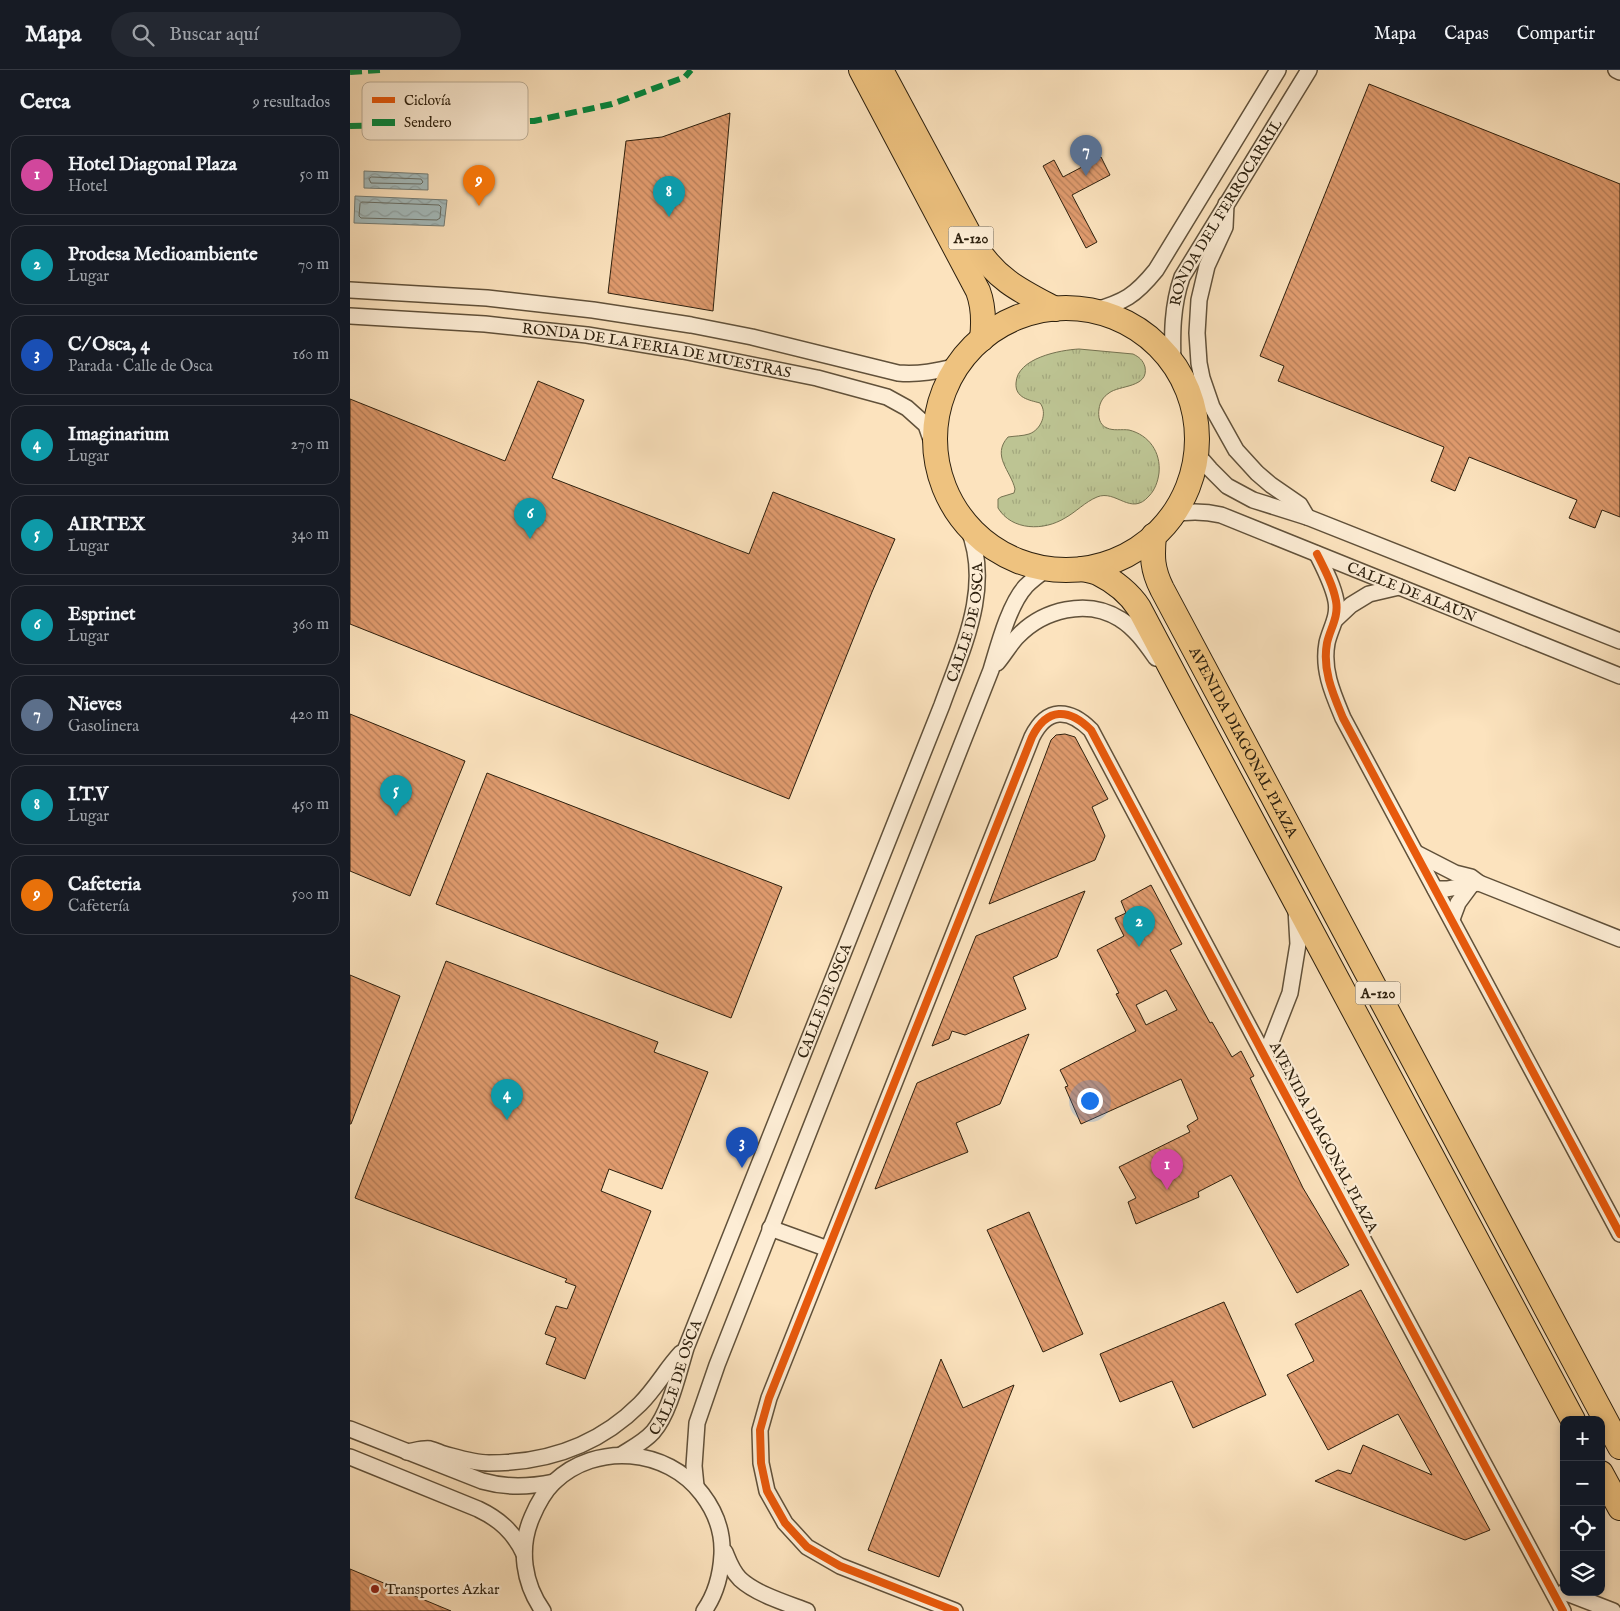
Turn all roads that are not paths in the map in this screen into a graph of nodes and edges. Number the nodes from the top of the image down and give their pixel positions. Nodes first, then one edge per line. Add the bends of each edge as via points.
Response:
1 (860, 70) edge
2 (881, 70) edge
3 (1278, 70) edge
4 (1309, 70) edge
5 (1616, 70) edge
6 (1620, 72) edge
7 (1226, 204) junction
8 (350, 290) edge
9 (1055, 309) junction
10 (1093, 311) junction
11 (350, 316) edge
12 (982, 339) junction
13 (1173, 365) junction
14 (958, 366) junction
15 (934, 448) junction
16 (1196, 453) junction
17 (1173, 514) junction
18 (1307, 517) junction
19 (968, 528) junction
20 (1154, 535) junction
21 (1317, 554) junction
22 (1047, 569) junction
23 (1082, 569) junction
24 (1399, 587) junction
25 (1335, 620) junction
26 (1620, 641) edge
27 (991, 670) junction
28 (1620, 676) edge
29 (1193, 710) junction
30 (1416, 853) junction
31 (1455, 872) junction
32 (1476, 884) junction
33 (1435, 888) junction
34 (1296, 903) junction
35 (1452, 919) junction
36 (1620, 939) edge
37 (1265, 1057) junction
38 (770, 1228) junction
39 (1620, 1234) edge
40 (828, 1249) junction
41 (686, 1348) junction
42 (1571, 1416) edge
43 (350, 1429) edge
44 (1620, 1447) edge
45 (407, 1452) junction
46 (621, 1455) junction
47 (350, 1457) edge
48 (1605, 1480) edge
49 (554, 1482) junction
50 (696, 1486) junction
51 (1620, 1508) edge
52 (722, 1545) junction
53 (524, 1554) junction
54 (1559, 1590) edge
55 (543, 1611) edge
56 (704, 1611) edge
57 (807, 1611) edge
58 (955, 1611) edge
59 (1563, 1611) edge
60 (1613, 1611) edge

1 - 12 main road, A-120 via 978,291 983,311
2 - 9 main road, A-120 via 986,262 1013,286
3 - 10 street, RONDA DEL FERROCARRIL via 1150,278 1127,299
4 - 7 street, RONDA DEL FERROCARRIL
5 - 6 street
7 - 13 street, RONDA DEL FERROCARRIL via 1178,289 1173,317
7 - 18 street via 1225,227 1207,266 1199,300 1197,333 1202,378 1212,407 1236,450 1257,473 1300,505
8 - 14 street, RONDA DE LA FERIA DE MUESTRAS via 487,298 593,310 752,337 898,373 932,372
9 - 10 main road, A-120
9 - 12 main road, A-120 via 1016,319
10 - 13 main road, A-120 via 1111,316 1143,333
11 - 15 street, RONDA DE LA FERIA DE MUESTRAS via 485,324 587,335 817,378 887,397 907,408 926,425
12 - 14 main road, A-120
13 - 16 main road, A-120 via 1193,409
14 - 15 main road, A-120 via 944,391 936,419
15 - 19 main road, A-120 via 943,486
16 - 17 main road, A-120 via 1187,486
16 - 18 street, CALLE DE ALAÚN via 1218,478 1239,493
17 - 20 main road, A-120
17 - 21 street, CALLE DE ALAÚN via 1208,512 1221,515
18 - 26 street, CALLE DE ALAÚN
19 - 22 main road, A-120 via 1004,555
19 - 41 street, CALLE DE OSCA via 974,541 977,572 976,605 971,626
20 - 23 main road, A-120 via 1108,563
20 - 44 main road, AVENIDA DIAGONAL PLAZA / A-120 via 1154,571 1162,589
21 - 24 street, CALLE DE ALAÚN
21 - 25 street via 1337,603
22 - 23 main road, A-120
22 - 27 street via 1026,586 1017,600
23 - 29 main road, AVENIDA DIAGONAL PLAZA / A-120 via 1098,573 1133,598
24 - 25 street via 1370,594
24 - 28 street, CALLE DE ALAÚN
25 - 30 street via 1327,642 1328,679 1343,718
27 - 29 street via 1029,627 1063,610 1086,608 1120,618 1135,631
27 - 38 street
29 - 34 main road, AVENIDA DIAGONAL PLAZA / A-120
30 - 31 street
30 - 33 street
31 - 32 street via 1472,877
31 - 33 street via 1445,876
32 - 33 street
32 - 35 street via 1458,903
32 - 36 street
33 - 35 street
34 - 37 street, AVENIDA DIAGONAL PLAZA via 1298,944 1290,993
34 - 42 main road, AVENIDA DIAGONAL PLAZA / A-120
35 - 39 street
37 - 40 street, AVENIDA DIAGONAL PLAZA via 1091,730 1081,720 1061,713 1043,720 1032,736
37 - 54 street, AVENIDA DIAGONAL PLAZA
38 - 40 street
38 - 50 street via 697,1423
40 - 58 street via 769,1398 760,1430 760,1462 767,1491 785,1523 807,1547 840,1566
41 - 45 street via 634,1410 611,1429 573,1449 544,1458 487,1463 429,1449
41 - 46 street, CALLE DE OSCA via 657,1426 647,1438
43 - 45 street
45 - 49 street via 498,1485 531,1486
46 - 49 street via 596,1458
46 - 50 street via 654,1459 684,1475
47 - 53 street via 491,1515 515,1537
48 - 51 main road
49 - 53 street via 534,1511 527,1528
50 - 52 street via 718,1524
52 - 56 street via 722,1568 716,1589
52 - 57 street via 740,1579 754,1589
53 - 55 street via 527,1577 535,1600
54 - 59 street, AVENIDA DIAGONAL PLAZA
54 - 60 street

